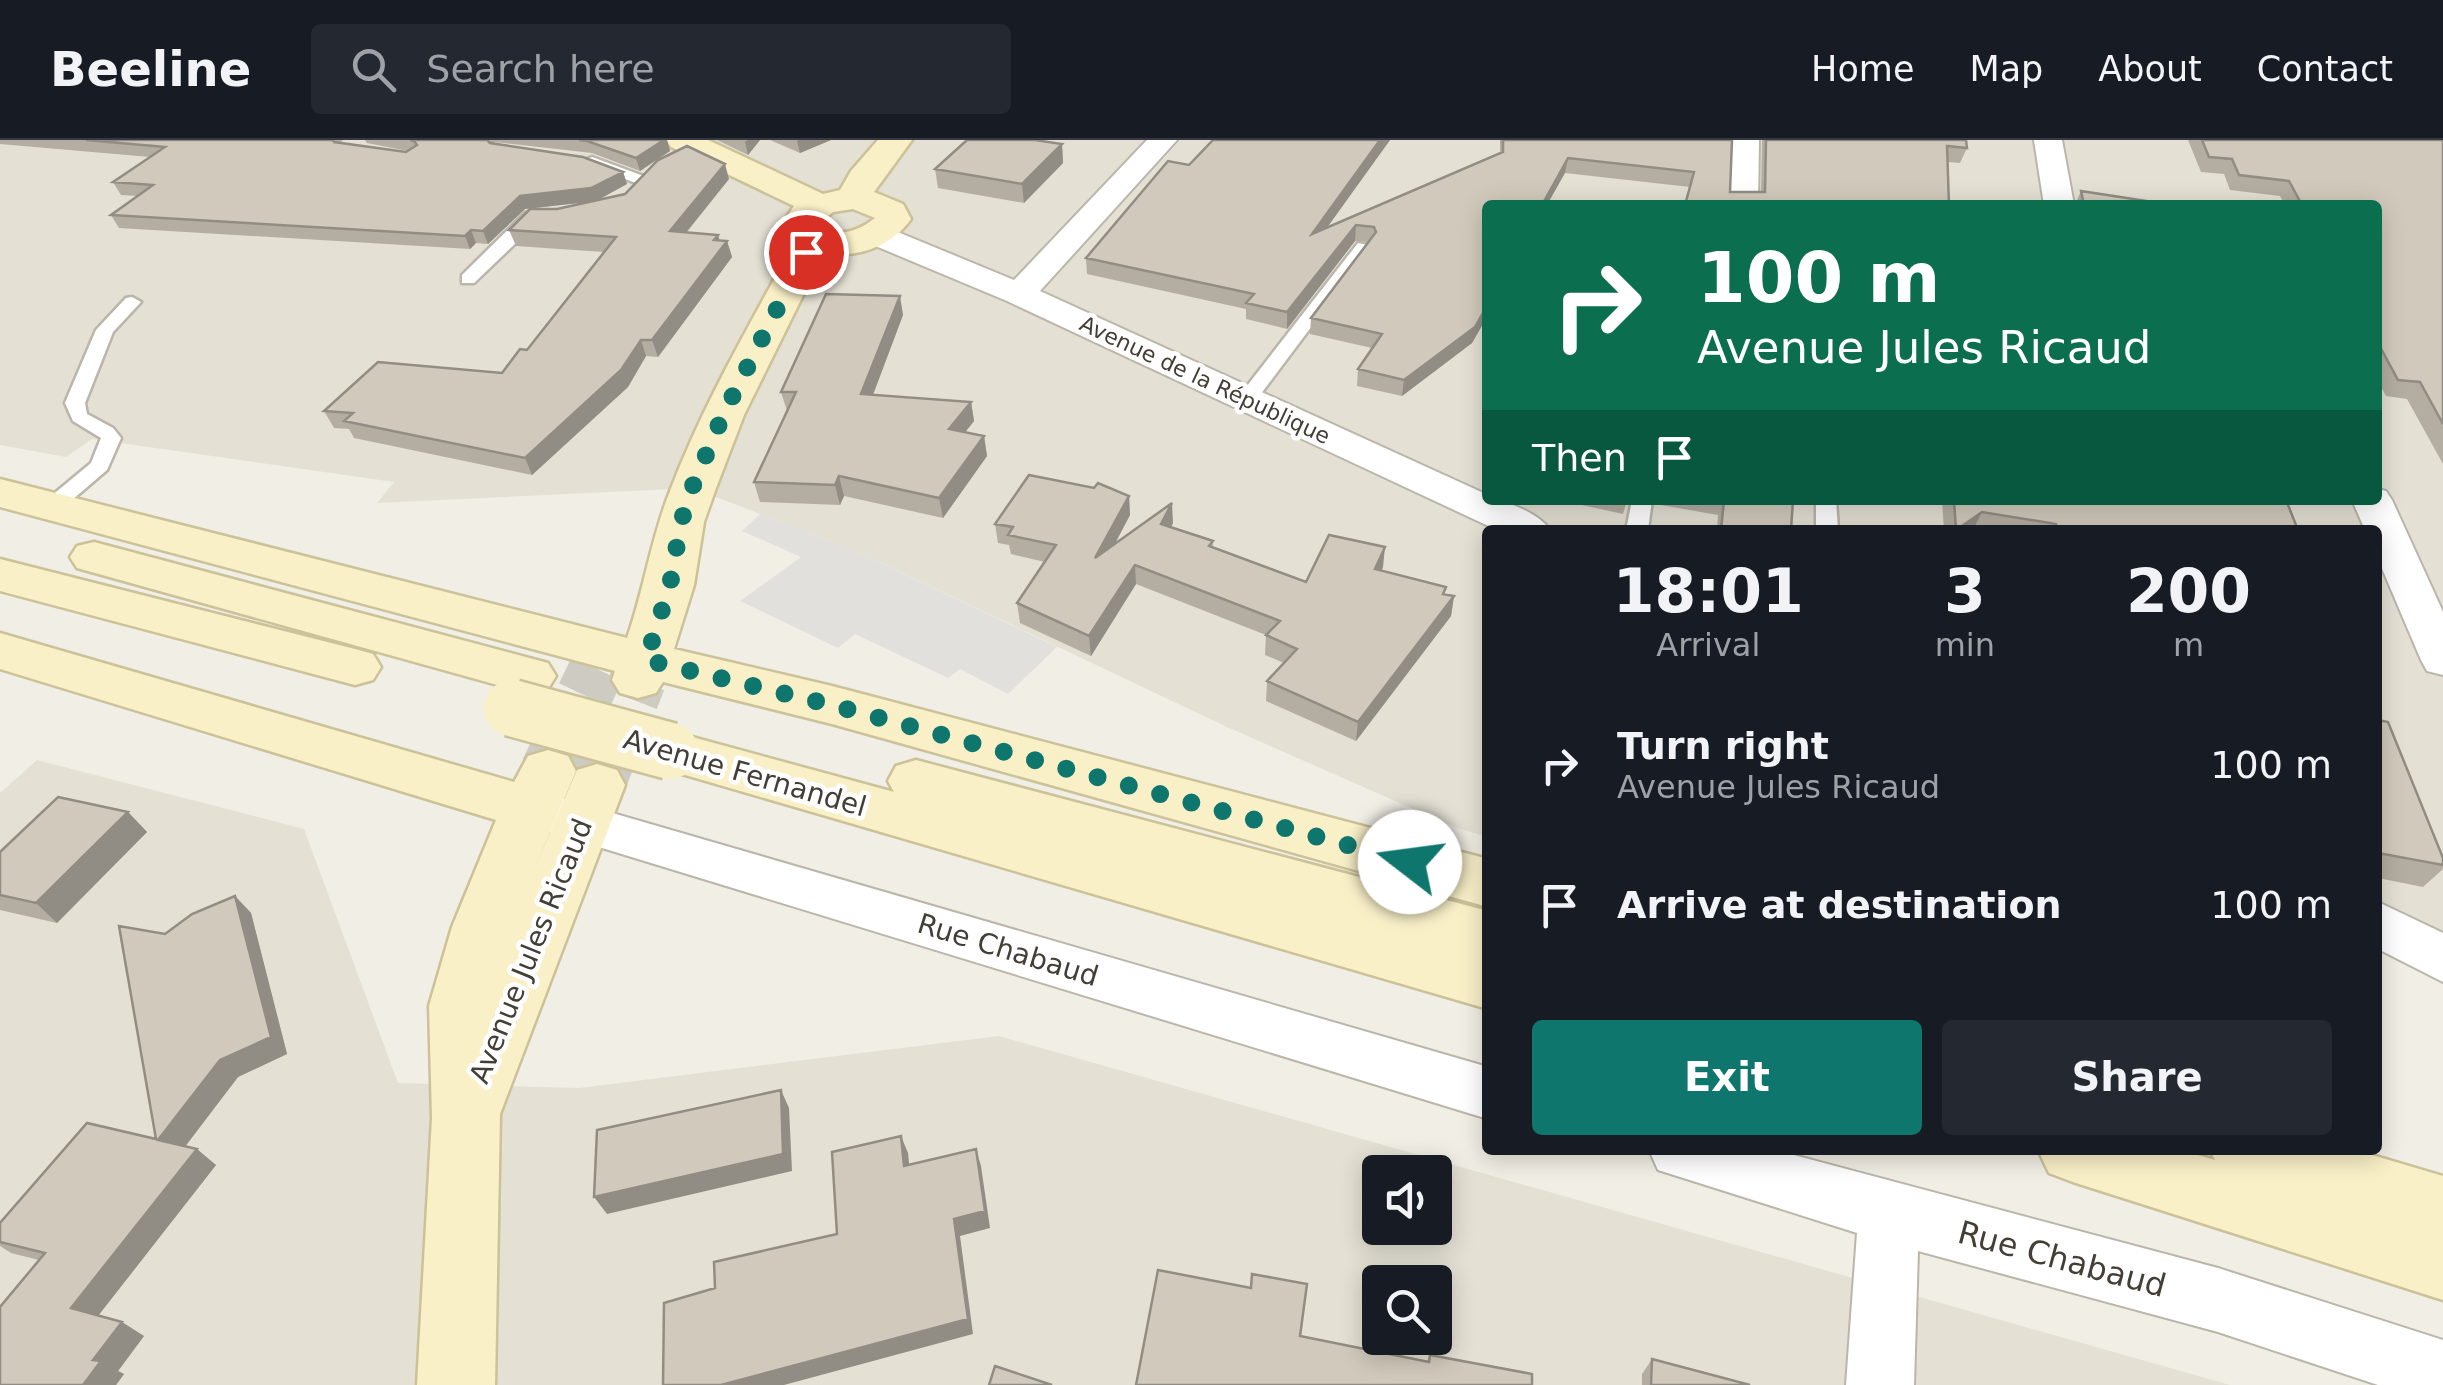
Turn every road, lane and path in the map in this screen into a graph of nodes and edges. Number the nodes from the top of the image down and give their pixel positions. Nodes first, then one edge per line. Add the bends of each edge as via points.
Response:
1 (896, 140) edge
2 (1163, 140) edge
3 (1745, 140) edge
4 (2048, 140) edge
5 (689, 148) edge
6 (572, 160) edge
7 (644, 181) edge
8 (1743, 200) edge
9 (2059, 200) edge
10 (828, 215) junction
11 (547, 216) edge
12 (877, 235) junction
13 (1364, 246) edge
14 (468, 279) dead end
15 (1018, 294) junction
16 (132, 302) dead end
17 (1247, 398) junction
18 (0, 494) edge
19 (2374, 505) edge
20 (50, 507) junction
21 (1519, 525) edge
22 (0, 532) edge
23 (0, 575) edge
24 (0, 651) edge
25 (2443, 660) edge
26 (622, 665) junction
27 (521, 692) junction
28 (676, 734) junction
29 (564, 797) junction
30 (1482, 881) edge
31 (2382, 926) edge
32 (1482, 936) edge
33 (2443, 959) edge
34 (1482, 980) edge
35 (1482, 1091) edge
36 (1697, 1155) edge
37 (2089, 1155) edge
38 (2261, 1155) edge
39 (2358, 1155) edge
40 (2443, 1186) edge
41 (2443, 1210) edge
42 (1890, 1213) junction
43 (2443, 1264) edge
44 (2443, 1373) edge
45 (456, 1385) edge
46 (1880, 1385) edge

1 - 10 main road
2 - 15 street
3 - 8 street
4 - 9 street
5 - 10 main road
6 - 7 lane
10 - 12 main road via 844,243
10 - 12 main road via 870,200 893,219
10 - 26 main road via 723,415 681,522 670,585
11 - 14 lane via 532,216
12 - 15 street, Avenue de la République
13 - 17 lane
15 - 17 street, Avenue de la République
16 - 20 lane via 105,330 74,403 80,422 101,426 111,438 100,466
17 - 21 street, Avenue de la République
18 - 20 main road
19 - 25 street
20 - 26 main road
22 - 27 main road, Avenue Fernandel
23 - 27 main road, Avenue Fernandel
24 - 29 main road
26 - 30 main road via 832,705
27 - 28 main road, Avenue Fernandel, bridge
28 - 32 main road, Avenue Fernandel
28 - 34 main road, Avenue Fernandel
29 - 35 street, Rue Chabaud
29 - 45 main road, Avenue Jules Ricaud via 466,1118
31 - 33 street
36 - 42 street, Rue Chabaud
37 - 43 main road
38 - 41 main road
39 - 40 main road
42 - 44 street, Rue Chabaud via 2218,1300
42 - 46 street

